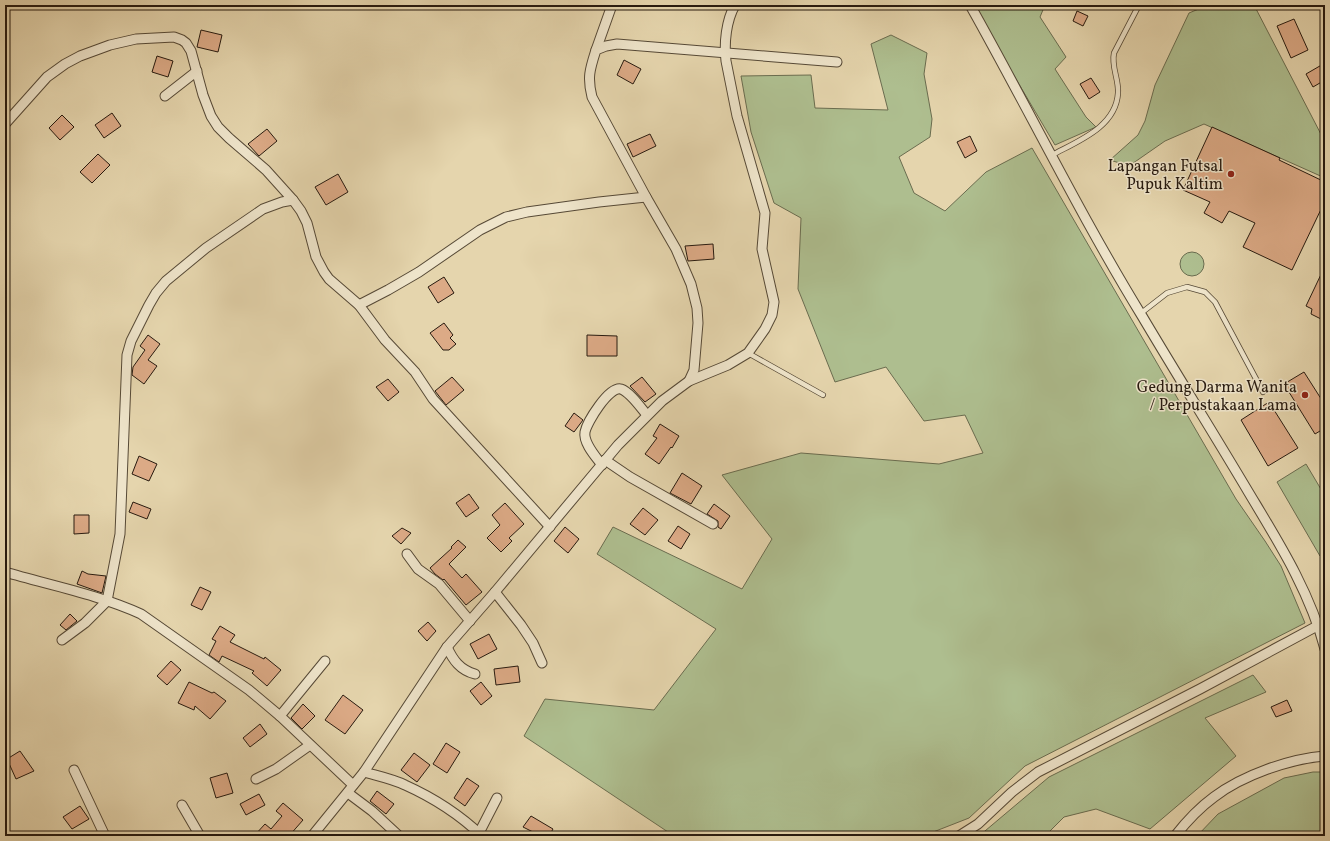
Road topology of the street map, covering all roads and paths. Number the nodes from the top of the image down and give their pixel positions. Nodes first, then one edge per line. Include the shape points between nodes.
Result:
1 (612, 5) edge
2 (735, 5) edge
3 (970, 5) edge
4 (1139, 5) edge
5 (596, 50) junction
6 (725, 53) junction
7 (837, 62) dead end
8 (197, 71) junction
9 (165, 96) dead end
10 (5, 124) edge
11 (1052, 155) junction
12 (646, 197) junction
13 (293, 200) junction
14 (359, 305) junction
15 (1140, 314) junction
16 (748, 353) junction
17 (689, 381) junction
18 (1263, 392) dead end
19 (823, 396) dead end
20 (647, 415) junction
21 (604, 462) junction
22 (713, 524) dead end
23 (550, 527) junction
24 (406, 554) dead end
25 (5, 572) edge
26 (495, 592) junction
27 (107, 601) junction
28 (470, 621) junction
29 (1319, 626) junction
30 (62, 640) dead end
31 (447, 647) junction
32 (1325, 649) edge
33 (326, 662) dead end
34 (542, 663) dead end
35 (475, 674) dead end
36 (280, 716) junction
37 (310, 745) junction
38 (1325, 756) edge
39 (74, 770) dead end
40 (364, 772) junction
41 (256, 779) dead end
42 (351, 789) junction
43 (497, 798) dead end
44 (182, 805) dead end
45 (481, 835) edge
46 (105, 836) edge
47 (200, 836) edge
48 (312, 836) edge
49 (399, 836) edge
50 (959, 836) edge
51 (1175, 836) edge

1 - 5 street
2 - 6 street via 728,25
3 - 11 street
4 - 11 lane via 1114,53 1118,93 1111,114 1094,132
5 - 6 street via 617,44
5 - 12 street via 589,74 592,97
6 - 7 street
6 - 16 street via 737,116 764,207 762,250 774,302 766,329
8 - 9 street
8 - 10 street via 189,48 182,40 174,37 136,39 110,44 80,56 47,77
8 - 13 street via 206,105 218,127 266,170
11 - 15 street
12 - 14 street via 506,217 480,230 419,272
12 - 17 street via 676,249 696,302 697,343 694,370
13 - 14 street via 307,223 316,257 324,272
13 - 27 street via 258,212 206,248 166,281 156,293 131,340 127,355 120,534
14 - 23 street via 385,340 415,372 433,399
15 - 18 lane via 1167,293 1187,287 1205,292 1215,302
15 - 29 street via 1293,569
16 - 17 street via 728,365
16 - 19 lane
17 - 20 street
20 - 21 street
20 - 21 street via 622,390 610,392 585,432 592,452
21 - 22 street
21 - 23 street
23 - 26 street
24 - 28 street via 418,569 439,584
25 - 27 street
26 - 28 street
26 - 34 street via 533,643
27 - 30 street via 85,623
27 - 36 street via 141,614 154,622 238,682
28 - 31 street
29 - 32 street
29 - 50 street via 1038,772 978,824
31 - 35 street via 456,664
31 - 40 street
33 - 36 street
36 - 37 street
37 - 41 street via 276,769
37 - 42 street
38 - 51 street via 1282,765 1235,784 1214,797 1188,820
39 - 46 street
40 - 42 street
40 - 45 street via 404,784 425,795 459,815
42 - 48 street
42 - 49 street
43 - 45 street
44 - 47 street

